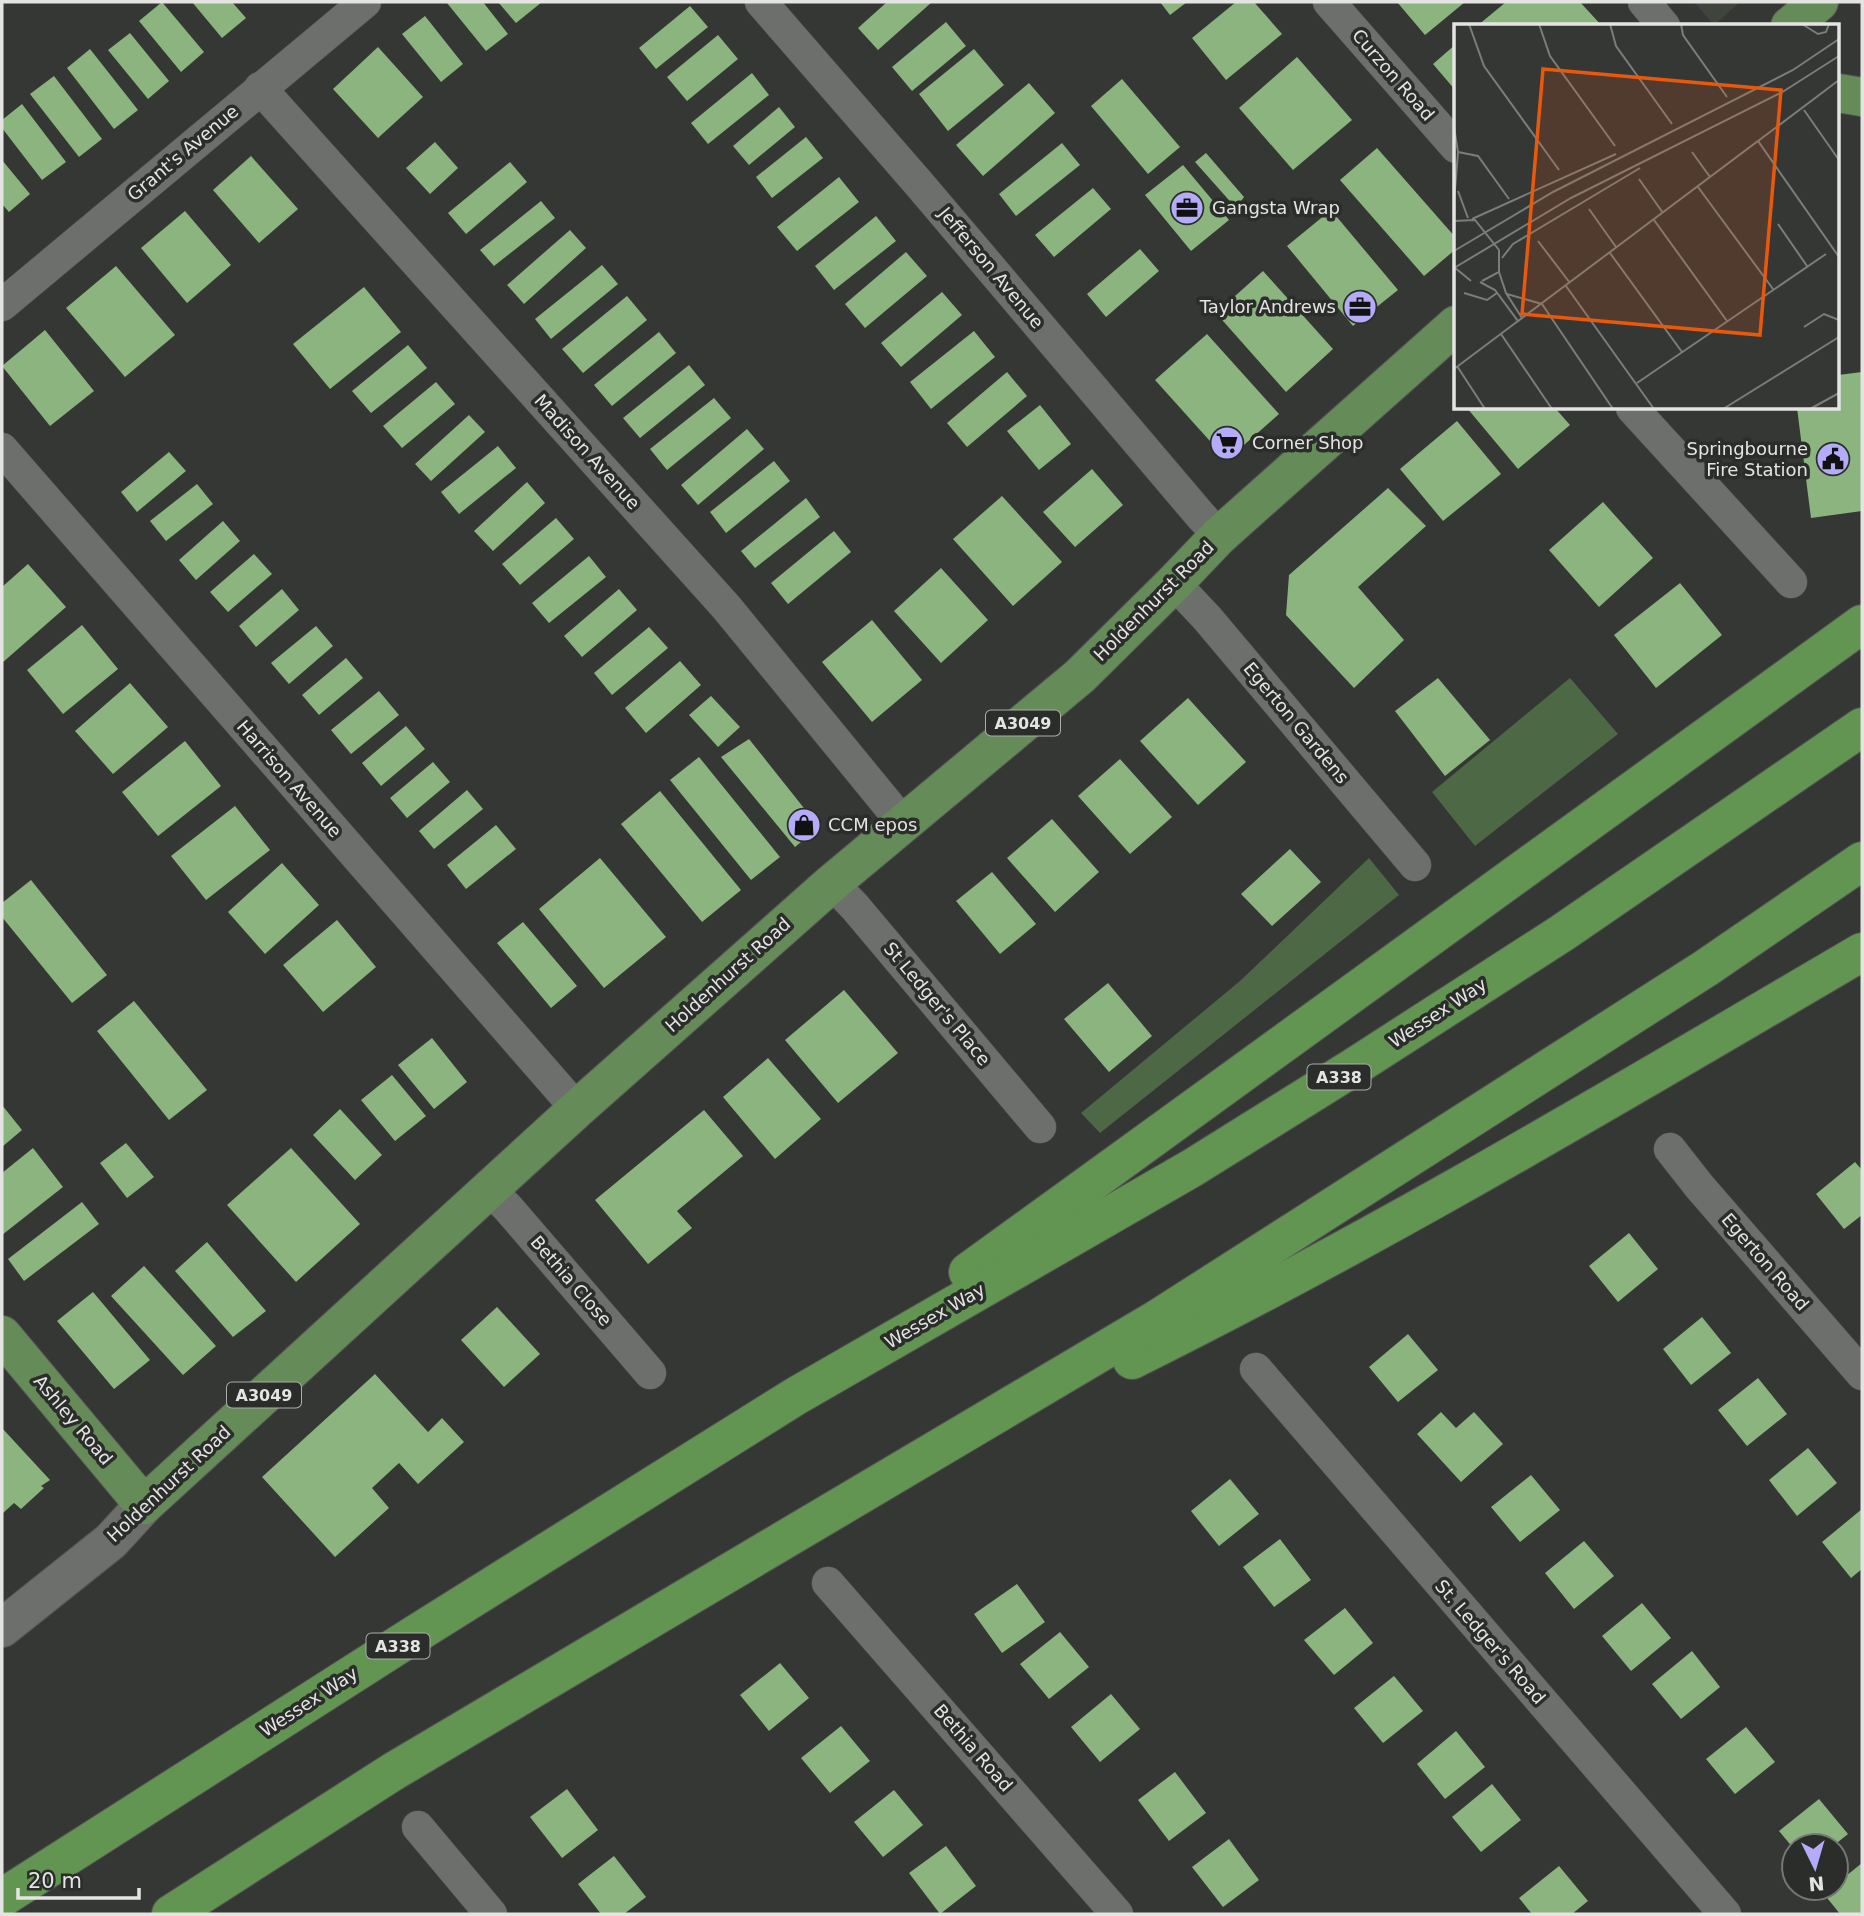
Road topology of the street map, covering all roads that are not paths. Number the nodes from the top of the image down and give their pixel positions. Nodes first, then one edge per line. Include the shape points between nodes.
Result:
1 (365, 2) edge
2 (761, 2) edge
3 (1329, 2) edge
4 (1644, 2) edge
5 (1819, 2) edge
6 (1662, 24) edge
7 (1792, 24) edge
8 (260, 88) junction
9 (1840, 93) edge
10 (1862, 97) edge
11 (1454, 145) edge
12 (2, 305) edge
13 (1454, 327) edge
14 (1634, 410) edge
15 (2, 449) edge
16 (1219, 536) junction
17 (1791, 582) dead end
18 (1174, 583) junction
19 (1862, 624) edge
20 (1862, 727) edge
21 (903, 823) junction
22 (1862, 861) edge
23 (1415, 865) dead end
24 (832, 883) junction
25 (1862, 952) edge
26 (578, 1109) junction
27 (1040, 1127) dead end
28 (1670, 1149) dead end
29 (490, 1190) junction
30 (2, 1335) edge
31 (1256, 1369) dead end
32 (650, 1373) dead end
33 (1862, 1374) edge
34 (796, 1396) junction
35 (845, 1503) junction
36 (144, 1505) junction
37 (828, 1583) dead end
38 (2, 1628) edge
39 (418, 1827) dead end
40 (2, 1898) edge
41 (171, 1914) edge
42 (491, 1914) edge
43 (1117, 1914) edge
44 (1725, 1914) edge

1 - 8 street, Grant's Avenue
2 - 16 street, Jefferson Avenue
3 - 11 street, Curzon Road
4 - 6 street
5 - 7 main road
8 - 12 street, Grant's Avenue
8 - 21 street, Madison Avenue via 727,608
9 - 10 main road
13 - 16 main road, Holdenhurst Road / A3049
14 - 17 street
15 - 26 street, Harrison Avenue
16 - 18 main road, Holdenhurst Road / A3049
18 - 21 main road, Holdenhurst Road / A3049 via 1080,676
18 - 23 street, Egerton Gardens
19 - 34 highway
20 - 34 highway, Wessex Way / A338 via 1562,933 1354,1067 1192,1168
21 - 24 main road, Holdenhurst Road / A3049
22 - 35 highway via 1706,968 1168,1312
24 - 26 main road, Holdenhurst Road / A3049
24 - 27 street, St Ledger's Place
25 - 35 highway via 1524,1149 1239,1307
26 - 29 main road, Holdenhurst Road / A3049
28 - 33 street, Egerton Road
29 - 32 street, Bethia Close
29 - 36 main road, Holdenhurst Road / A3049
30 - 36 main road, Ashley Road
31 - 44 street, St. Ledger's Road
34 - 40 highway, Wessex Way / A338
35 - 41 highway via 394,1771
36 - 38 street, Holdenhurst Road via 111,1541
37 - 43 street, Bethia Road
39 - 42 street

